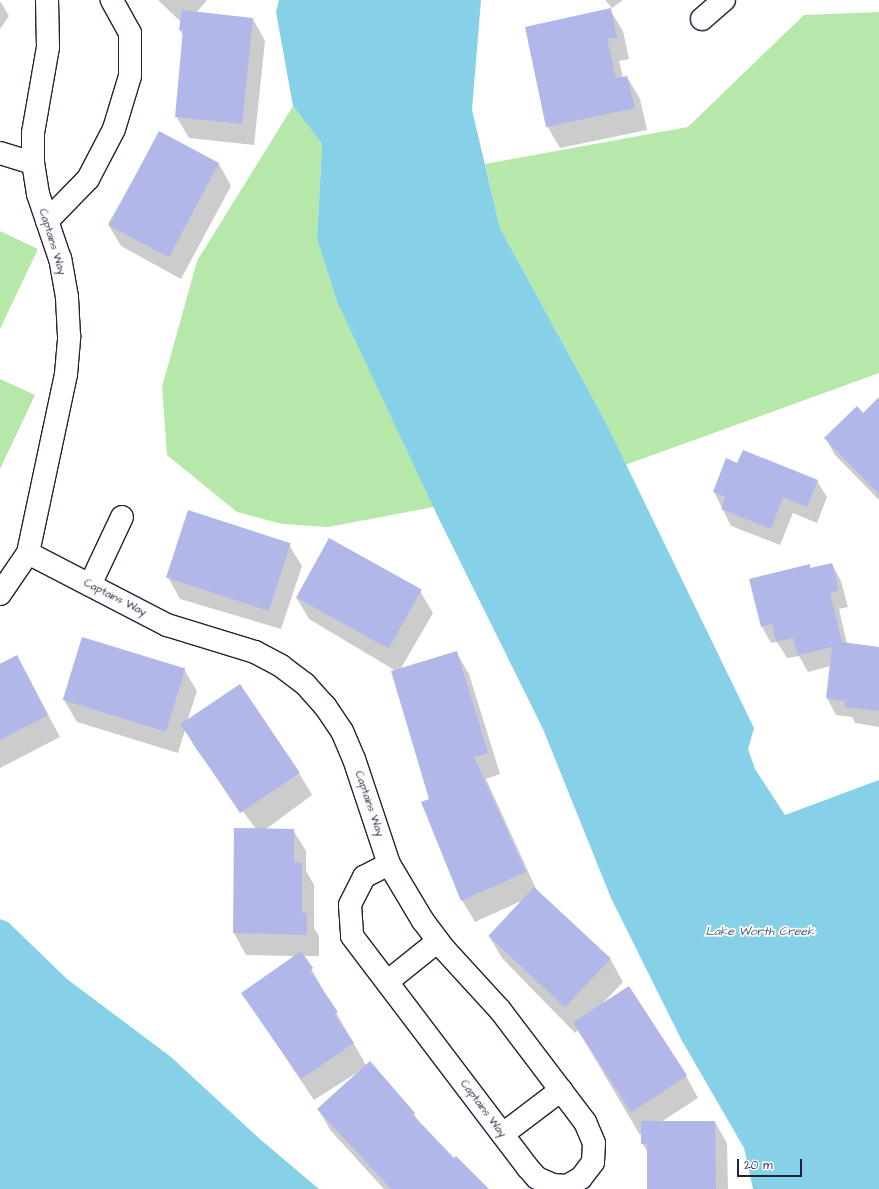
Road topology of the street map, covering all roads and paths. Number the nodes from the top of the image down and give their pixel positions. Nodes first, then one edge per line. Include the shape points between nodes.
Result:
1 (47, 0) edge
2 (112, 0) edge
3 (724, 0) edge
4 (702, 19) dead end
5 (0, 154) edge
6 (33, 163) junction
7 (47, 221) junction
8 (122, 517) dead end
9 (28, 553) junction
10 (90, 585) junction
11 (0, 594) edge
12 (389, 864) junction
13 (438, 940) junction
14 (387, 982) junction
15 (561, 1090) junction
16 (502, 1134) junction

1 - 6 street, Captains Way via 48,47 33,133
2 - 7 street via 130,33 128,84 114,129 88,179
3 - 4 street
5 - 6 street
6 - 7 street, Captains Way via 38,194
7 - 9 street, Captains Way via 60,259 67,297 69,336 66,374
8 - 10 street
9 - 10 street, Captains Way
9 - 11 street, Captains Way
10 - 12 street, Captains Way via 167,625 255,652 281,666 305,684 325,706 342,731
12 - 13 street via 423,921
12 - 14 street, Captains Way via 364,877 350,905 352,936
13 - 14 street
13 - 15 street via 500,1010
14 - 16 street, Captains Way
15 - 16 street
15 - 16 street, Captains Way via 585,1122 594,1143 593,1162 581,1178 567,1186 552,1185 538,1178

